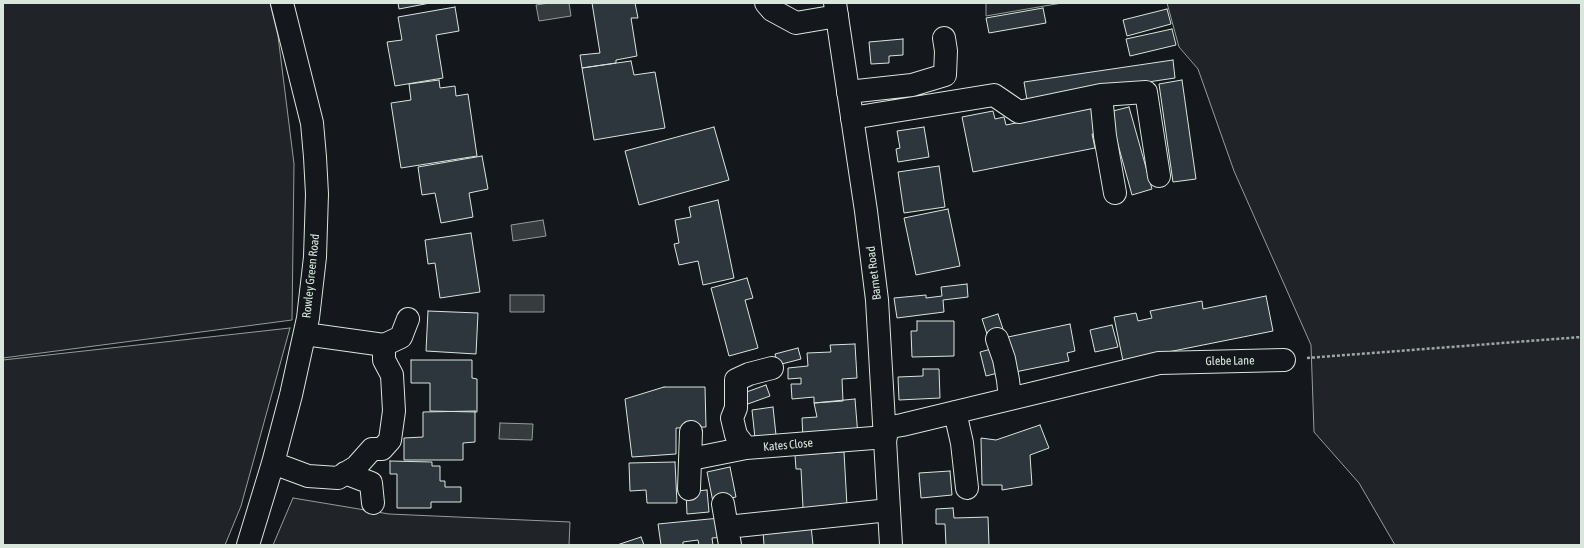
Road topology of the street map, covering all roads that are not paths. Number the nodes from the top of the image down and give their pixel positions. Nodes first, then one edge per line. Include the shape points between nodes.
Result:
1 (282, 3) edge
2 (766, 3) edge
3 (836, 10) edge
4 (944, 38) dead end
5 (848, 92) junction
6 (1101, 95) junction
7 (852, 118) junction
8 (1160, 176) dead end
9 (1115, 193) dead end
10 (408, 319) dead end
11 (305, 334) junction
12 (997, 339) dead end
13 (384, 345) junction
14 (1284, 360) road end
15 (772, 368) dead end
16 (1010, 399) junction
17 (955, 412) junction
18 (691, 432) dead end
19 (885, 432) junction
20 (746, 448) junction
21 (691, 459) junction
22 (273, 463) junction
23 (345, 473) junction
24 (967, 488) dead end
25 (689, 489) dead end
26 (373, 503) dead end
27 (723, 504) dead end
28 (889, 510) junction
29 (729, 536) edge
30 (248, 545) edge
31 (891, 545) edge

1 - 11 street, Rowley Green Road via 312,123 316,157 315,257
2 - 3 street via 772,10 796,23
3 - 5 street, Barnet Road
4 - 5 street via 945,75 912,85
5 - 7 street, Barnet Road
6 - 7 street via 1019,112 994,95
6 - 8 street via 1146,92
6 - 9 street via 1104,136
7 - 19 street, Barnet Road via 877,300
10 - 13 street via 401,337
11 - 13 street
11 - 22 street, Rowley Green Road
12 - 16 street via 1004,358
13 - 23 street via 384,360 392,375 394,411 390,440 382,449 372,449 356,467
14 - 16 street, Glebe Lane via 1159,363
15 - 20 street via 736,380 736,408 732,418 736,435
16 - 17 street, Glebe Lane
17 - 19 street, Glebe Lane via 902,425
17 - 24 street via 962,443
18 - 21 street
19 - 20 street, Kates Close
19 - 28 street, Barnet Road
20 - 21 street, Kates Close
21 - 25 street
22 - 23 street via 308,476 338,478
22 - 30 street, Rowley Green Road
23 - 26 street via 371,483
27 - 29 street
28 - 29 street
28 - 31 street, Barnet Road

